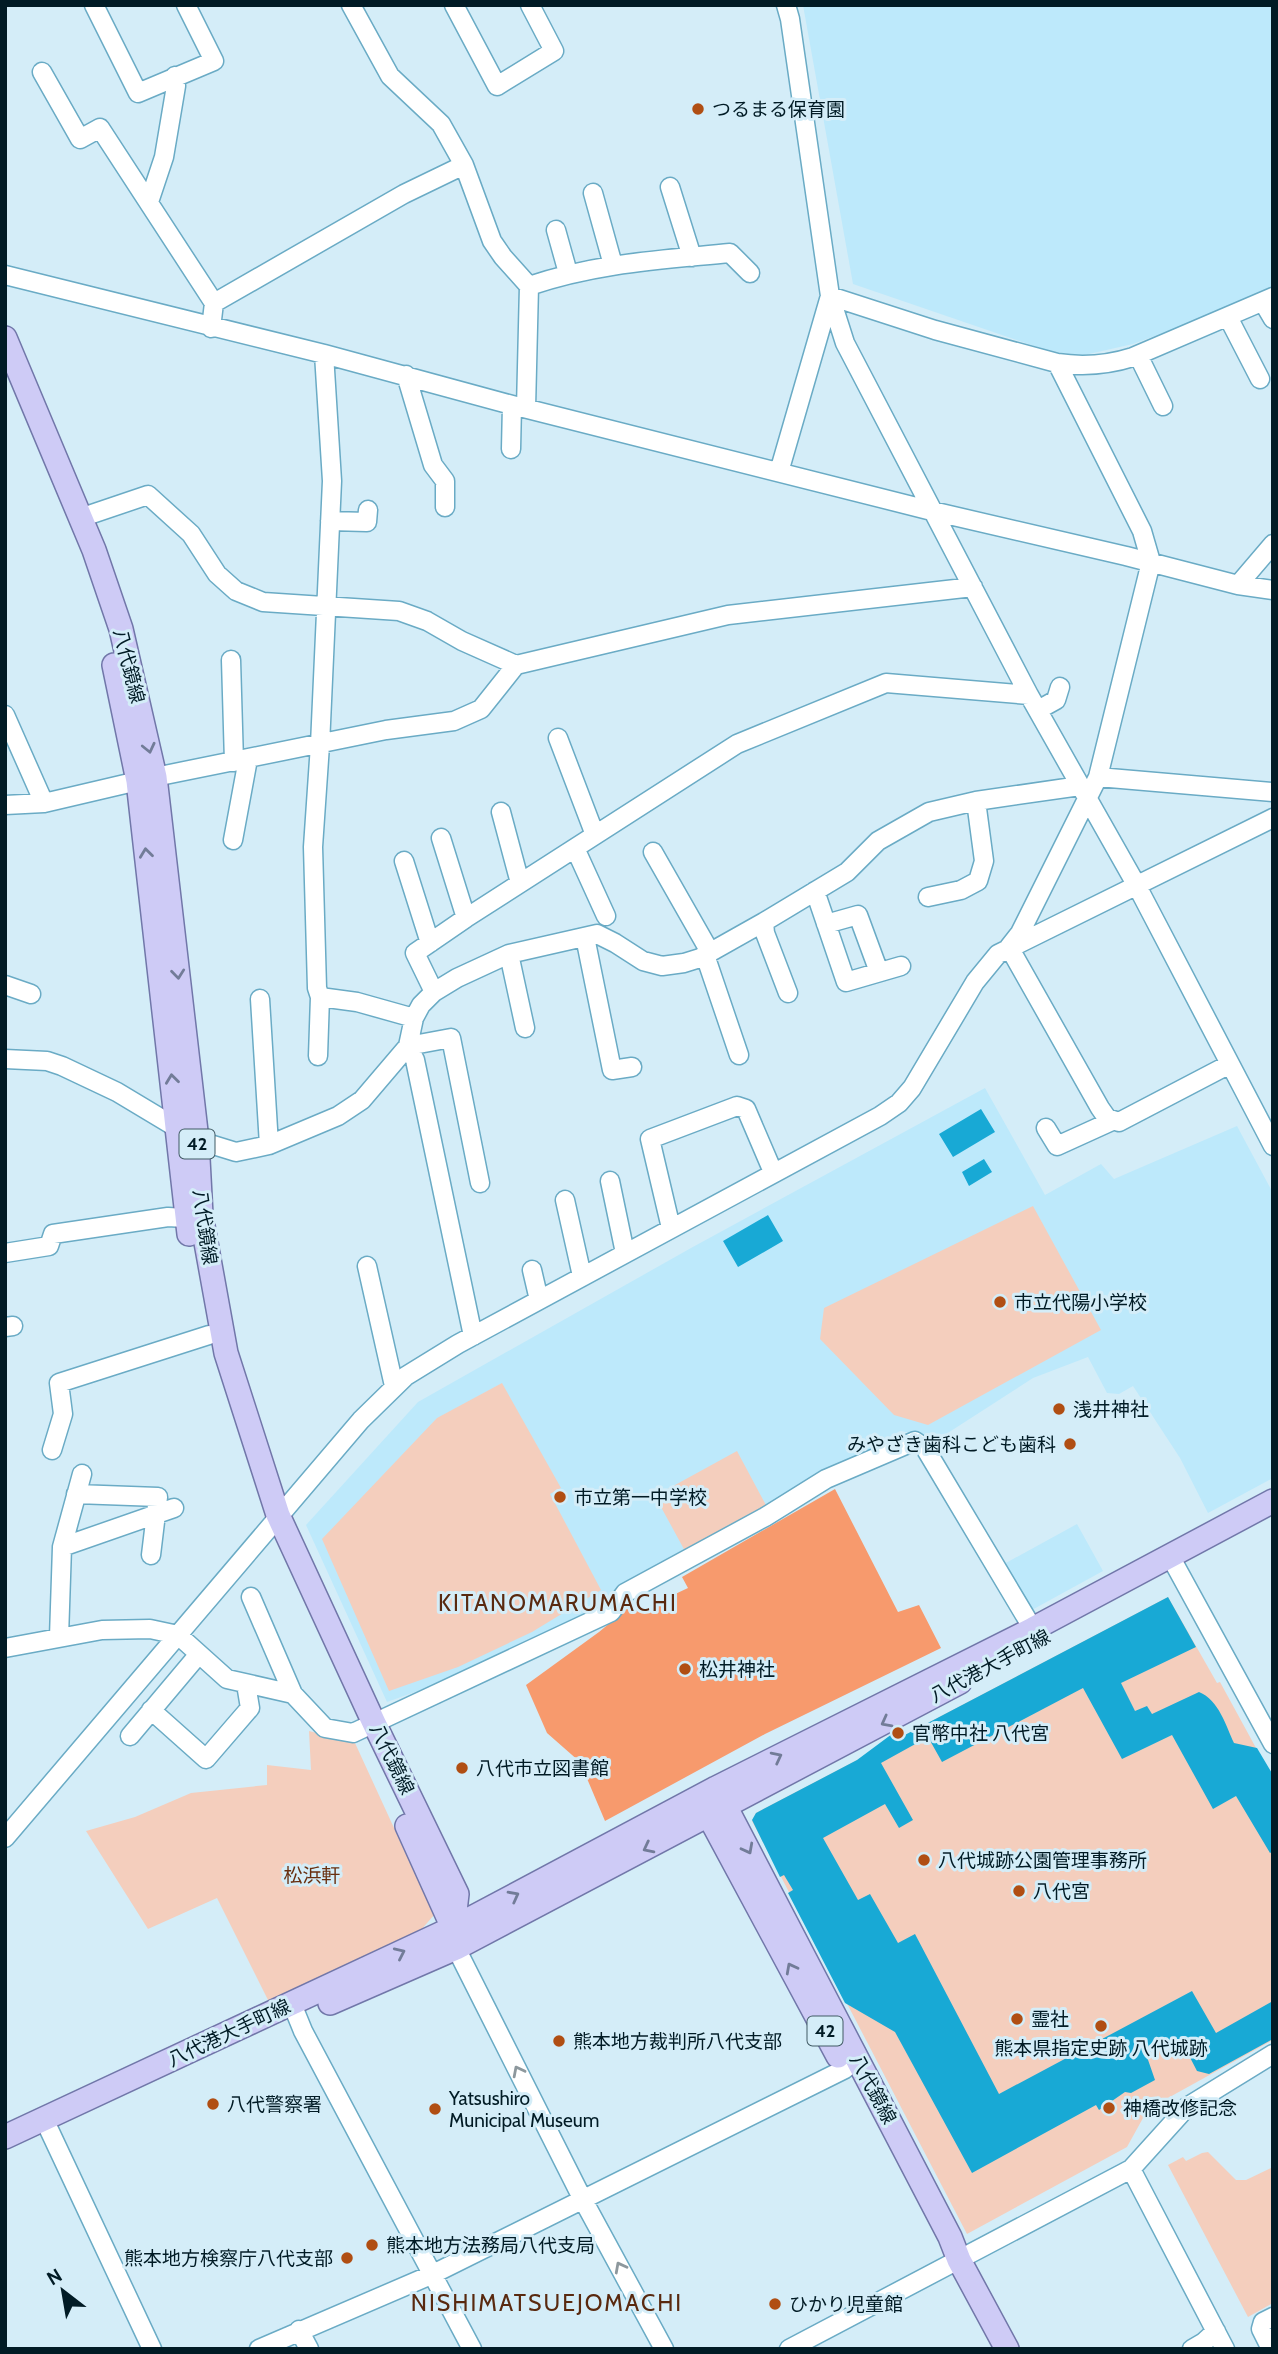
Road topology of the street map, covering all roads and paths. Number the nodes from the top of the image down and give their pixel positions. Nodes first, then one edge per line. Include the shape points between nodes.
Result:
1 (94, 5) edge
2 (186, 5) edge
3 (454, 5) edge
4 (530, 5) edge
5 (786, 5) edge
6 (354, 6) edge
7 (42, 72) dead end
8 (175, 76) junction
9 (464, 165) junction
10 (670, 187) dead end
11 (593, 193) dead end
12 (149, 202) junction
13 (556, 230) dead end
14 (692, 257) junction
15 (613, 265) junction
16 (568, 273) junction
17 (750, 273) dead end
18 (5, 275) edge
19 (529, 286) junction
20 (830, 296) junction
21 (1268, 299) edge
22 (214, 303) junction
23 (1228, 317) junction
24 (1273, 319) edge
25 (211, 328) junction
26 (5, 338) edge
27 (324, 354) junction
28 (1138, 355) junction
29 (1058, 363) junction
30 (5, 375) edge
31 (406, 375) junction
32 (1260, 379) dead end
33 (1163, 406) dead end
34 (519, 407) junction
35 (511, 449) dead end
36 (779, 472) junction
37 (445, 508) dead end
38 (368, 510) dead end
39 (932, 511) junction
40 (80, 518) junction
41 (330, 521) junction
42 (1273, 544) edge
43 (1152, 562) junction
44 (1238, 585) junction
45 (973, 587) junction
46 (1273, 590) edge
47 (327, 607) junction
48 (231, 660) dead end
49 (516, 665) junction
50 (1060, 687) dead end
51 (1034, 702) junction
52 (5, 715) edge
53 (558, 738) dead end
54 (320, 745) junction
55 (241, 760) junction
56 (1097, 778) junction
57 (147, 779) junction
58 (1084, 792) junction
59 (1273, 792) edge
60 (976, 801) junction
61 (44, 803) junction
62 (5, 805) edge
63 (501, 812) dead end
64 (1273, 818) edge
65 (595, 835) junction
66 (441, 838) dead end
67 (232, 840) dead end
68 (575, 848) junction
69 (653, 852) dead end
70 (404, 861) dead end
71 (520, 883) junction
72 (1137, 886) junction
73 (816, 891) junction
74 (928, 897) dead end
75 (606, 916) dead end
76 (466, 918) junction
77 (764, 922) junction
78 (827, 924) junction
79 (585, 937) junction
80 (430, 943) junction
81 (1009, 947) junction
82 (509, 954) junction
83 (708, 954) junction
84 (901, 966) dead end
85 (878, 972) junction
86 (5, 985) edge
87 (434, 992) junction
88 (788, 993) dead end
89 (31, 994) dead end
90 (320, 997) junction
91 (260, 999) dead end
92 (414, 1018) junction
93 (525, 1028) dead end
94 (408, 1046) junction
95 (739, 1055) dead end
96 (318, 1056) dead end
97 (5, 1059) edge
98 (1230, 1064) junction
99 (632, 1067) dead end
100 (1112, 1121) junction
101 (1046, 1128) dead end
102 (187, 1134) junction
103 (269, 1145) junction
104 (1273, 1146) edge
105 (773, 1172) junction
106 (610, 1181) dead end
107 (480, 1183) dead end
108 (565, 1200) dead end
109 (185, 1218) junction
110 (671, 1228) junction
111 (5, 1253) edge
112 (625, 1253) junction
113 (367, 1266) dead end
114 (532, 1270) dead end
115 (582, 1276) junction
116 (539, 1300) junction
117 (209, 1335) junction
118 (473, 1336) junction
119 (394, 1386) junction
120 (52, 1450) dead end
121 (82, 1474) dead end
122 (76, 1494) junction
123 (1273, 1501) edge
124 (174, 1508) dead end
125 (156, 1514) junction
126 (1273, 1517) edge
127 (274, 1520) junction
128 (62, 1547) junction
129 (151, 1555) dead end
130 (1174, 1562) junction
131 (251, 1597) dead end
132 (1033, 1629) junction
133 (178, 1635) junction
134 (59, 1637) junction
135 (5, 1648) edge
136 (199, 1654) junction
137 (246, 1684) junction
138 (293, 1695) junction
139 (151, 1710) junction
140 (368, 1726) junction
141 (130, 1736) dead end
142 (1273, 1744) edge
143 (712, 1802) junction
144 (5, 1838) edge
145 (455, 1938) junction
146 (294, 2011) junction
147 (1273, 2054) edge
148 (845, 2069) junction
149 (46, 2123) junction
150 (5, 2137) edge
151 (5, 2149) edge
152 (1131, 2169) junction
153 (582, 2198) junction
154 (959, 2260) junction
155 (431, 2275) junction
156 (1273, 2317) edge
157 (299, 2330) junction
158 (1216, 2330) junction
159 (152, 2349) edge
160 (259, 2349) edge
161 (309, 2349) edge
162 (472, 2349) edge
163 (664, 2349) edge
164 (789, 2349) edge
165 (1007, 2349) edge
166 (1192, 2349) edge
167 (1225, 2349) edge
168 (1271, 2349) edge

1 - 8 street via 138,93
2 - 8 street via 214,61
3 - 4 street via 497,86 554,51
5 - 20 street
6 - 9 street via 390,76 441,124
7 - 12 street via 80,139 100,128
8 - 12 street via 164,157
9 - 19 street via 492,241
9 - 22 street via 404,194
10 - 14 street
11 - 15 street
12 - 22 street
13 - 16 street
14 - 15 street
14 - 17 street via 730,253
15 - 16 street
16 - 19 street
18 - 25 street
19 - 34 street
20 - 29 street
20 - 36 street
20 - 39 street via 845,343
21 - 23 street
21 - 24 street
22 - 25 street
23 - 28 street
23 - 32 street
25 - 27 street
26 - 40 main road, 八代鏡線 / 42
27 - 31 street
27 - 41 street
28 - 29 street via 1112,364
28 - 33 street
29 - 43 street via 1142,531
30 - 57 main road, 八代鏡線 / 42 via 81,556
31 - 34 street
31 - 37 street via 433,464 445,481
34 - 35 street
34 - 36 street
36 - 39 street
38 - 41 street via 367,522
39 - 43 street
39 - 45 street
40 - 47 street via 148,495 191,534 217,574 236,591 263,602
40 -> 57 main road, 八代鏡線 / 42 via 121,629
41 - 47 street
42 - 44 street
43 - 44 street
43 - 56 street
44 - 46 street
45 - 49 street via 728,615
45 - 51 street
47 - 49 street via 398,611
47 - 54 street
48 - 55 street
49 - 54 street via 481,709 454,721
50 - 51 street via 1056,700
51 - 58 street
51 - 65 street via 886,683 737,744
52 - 61 street
53 - 65 street
54 - 55 street
54 - 90 street via 313,847
55 - 57 street
55 - 67 street
56 - 58 street
56 - 59 street
57 - 61 street
57 - 102 main road, 八代鏡線 / 42
58 - 60 street
58 - 72 street
58 - 81 street via 1020,933
60 - 73 street via 929,812 878,841 847,872
60 - 74 street via 984,861 978,881
61 - 62 street
63 - 71 street
64 - 72 street
65 - 68 street
66 - 76 street
68 - 71 street
68 - 75 street
69 - 83 street
70 - 80 street
71 - 76 street
72 - 81 street
72 - 98 street
73 - 77 street
73 - 78 street
76 - 80 street
77 - 83 street
77 - 88 street
78 - 85 street via 859,915
78 - 85 street via 846,982
79 - 82 street
79 - 83 street via 597,934 643,961 662,966
79 - 99 street via 612,1070
80 - 87 street via 415,953
81 - 100 street via 1100,1108
81 - 105 street via 975,982 900,1103
82 - 87 street
82 - 93 street
83 - 95 street
84 - 85 street
86 - 89 street
87 - 92 street
90 - 92 street
90 - 96 street
91 - 103 street
92 - 94 street
94 - 103 street via 362,1100 338,1116
94 - 107 street via 451,1038
94 - 118 street via 415,1060
97 - 102 street via 62,1066
98 - 100 street via 1119,1122
98 - 104 street
100 - 101 street via 1057,1146
102 - 103 street via 236,1152
102 - 109 main road, 八代鏡線 / 42
102 - 127 main road, 八代鏡線 / 42 via 226,1353
105 - 110 street
105 - 110 street via 746,1109 737,1106 650,1139
106 - 112 street
108 - 115 street
109 - 111 street via 53,1234 49,1246
109 - 117 main road, 八代鏡線 / 42
110 - 112 street
112 - 115 street
113 - 119 street
114 - 116 street
115 - 116 street
116 - 118 street
117 - 120 street via 59,1383 63,1414
117 - 127 main road, 八代鏡線 / 42 via 261,1507
118 - 119 street
119 - 127 street
121 - 122 street
122 - 125 street via 158,1497
122 - 128 street
123 - 130 main road, 八代港大手町線
124 - 125 street
125 - 128 street
125 - 129 street
126 - 130 main road, 八代港大手町線
127 - 133 street
127 - 140 main road, 八代鏡線 / 42
128 - 134 street
130 - 132 main road, 八代港大手町線
130 - 142 street
130 -> 143 main road, 八代港大手町線
131 - 138 street
132 - 140 street via 925,1448 915,1441 827,1479 625,1593 611,1612
143 -> 132 main road, 八代港大手町線
133 - 134 street via 150,1629
133 - 136 street
133 - 144 street
134 - 135 street
136 - 137 street via 227,1679
136 - 139 street
137 - 138 street
137 - 139 street via 250,1708 206,1759
138 - 140 street via 325,1728 353,1733
139 - 141 street
140 - 145 main road, 八代鏡線 / 42
143 - 145 main road
148 -> 143 main road, 八代鏡線 / 42
143 -> 154 main road, 八代鏡線 / 42
145 - 146 main road, 八代港大手町線
153 -> 145 street
146 - 149 main road, 八代港大手町線
146 - 155 street
147 - 152 street via 1187,2107
148 - 153 street
148 - 154 main road, 八代鏡線 / 42 via 942,2243
149 - 150 main road, 八代港大手町線
149 - 151 main road, 八代港大手町線
149 - 159 street
152 - 154 street
152 - 158 street
153 - 155 street
163 -> 153 street
154 - 164 street
154 - 165 main road, 八代鏡線 / 42
155 - 157 street
155 - 162 street
156 - 168 street via 1261,2329
157 - 160 street
157 - 161 street
158 - 166 street
158 - 167 street

